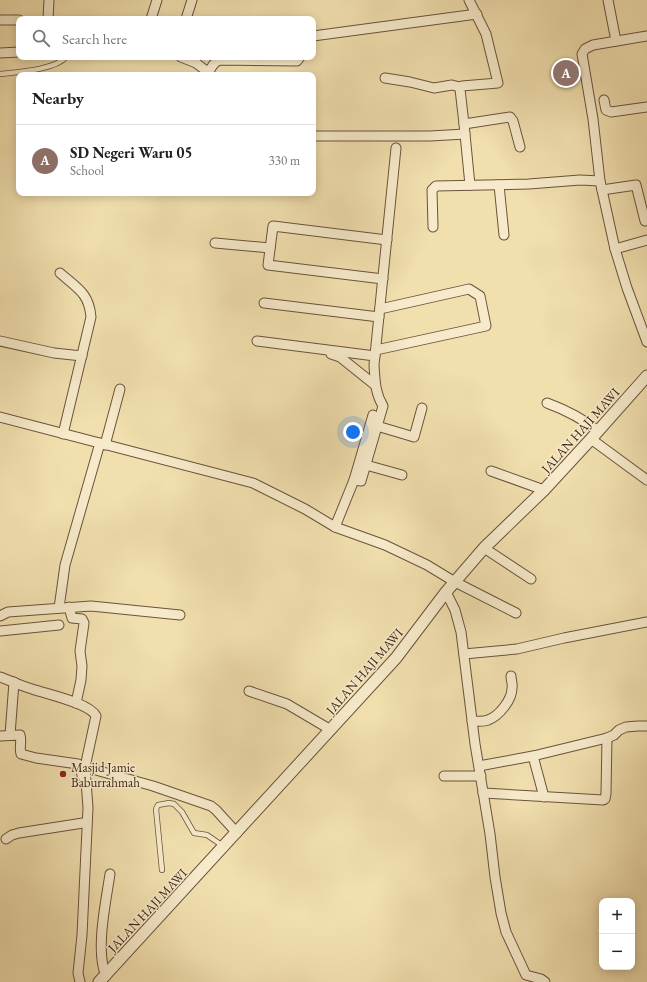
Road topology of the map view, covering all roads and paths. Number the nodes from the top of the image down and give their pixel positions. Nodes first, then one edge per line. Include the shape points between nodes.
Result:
1 (49, 0) edge
2 (157, 0) edge
3 (192, 0) edge
4 (469, 0) edge
5 (608, 0) edge
6 (477, 14) junction
7 (48, 16) edge
8 (152, 16) edge
9 (187, 16) edge
10 (0, 20) edge
11 (16, 20) edge
12 (316, 36) edge
13 (647, 36) edge
14 (616, 41) junction
15 (16, 52) edge
16 (0, 53) edge
17 (63, 60) edge
18 (188, 60) edge
19 (220, 60) edge
20 (220, 60) edge
21 (298, 60) edge
22 (206, 72) edge
23 (209, 72) edge
24 (0, 74) edge
25 (385, 78) dead end
26 (460, 87) junction
27 (604, 100) dead end
28 (647, 107) edge
29 (464, 124) junction
30 (465, 134) junction
31 (316, 136) edge
32 (520, 147) dead end
33 (396, 148) dead end
34 (470, 185) junction
35 (499, 185) junction
36 (601, 185) junction
37 (645, 222) dead end
38 (433, 227) dead end
39 (504, 236) dead end
40 (387, 240) junction
41 (647, 240) edge
42 (215, 243) dead end
43 (270, 248) junction
44 (615, 249) junction
45 (60, 273) dead end
46 (383, 279) junction
47 (264, 303) dead end
48 (380, 313) junction
49 (0, 341) edge
50 (257, 341) dead end
51 (647, 342) edge
52 (320, 349) junction
53 (376, 353) junction
54 (82, 356) junction
55 (647, 376) edge
56 (375, 385) junction
57 (120, 389) dead end
58 (547, 403) dead end
59 (422, 408) dead end
60 (373, 415) dead end
61 (0, 418) edge
62 (377, 426) junction
63 (63, 434) junction
64 (595, 435) junction
65 (103, 444) junction
66 (366, 465) junction
67 (491, 470) dead end
68 (402, 475) dead end
69 (354, 480) junction
70 (647, 480) edge
71 (544, 490) junction
72 (335, 527) junction
73 (484, 548) junction
74 (531, 579) dead end
75 (455, 582) junction
76 (446, 592) junction
77 (70, 607) junction
78 (59, 608) junction
79 (516, 612) dead end
80 (180, 615) dead end
81 (0, 616) edge
82 (647, 622) edge
83 (59, 625) dead end
84 (0, 631) edge
85 (464, 654) junction
86 (510, 676) dead end
87 (0, 677) edge
88 (14, 682) junction
89 (249, 691) dead end
90 (76, 703) junction
91 (472, 720) junction
92 (647, 726) edge
93 (331, 730) junction
94 (10, 735) junction
95 (0, 736) edge
96 (607, 738) junction
97 (533, 756) junction
98 (479, 766) junction
99 (85, 767) junction
100 (444, 776) dead end
101 (481, 776) junction
102 (483, 793) junction
103 (544, 796) junction
104 (85, 823) junction
105 (237, 833) junction
106 (6, 839) dead end
107 (224, 846) junction
108 (162, 870) dead end
109 (110, 874) dead end
110 (102, 979) edge
111 (80, 982) edge
112 (545, 982) edge

1 - 7 street
2 - 8 street
3 - 9 street
4 - 6 street
5 - 14 street
6 - 12 street
6 - 26 street via 486,34 498,83
10 - 11 street
13 - 14 street
14 - 36 street via 589,46 582,54
15 - 16 street
17 - 24 lane via 53,65
18 - 22 street
19 - 23 street via 214,63
20 - 21 street
25 - 26 street via 434,88 452,85
26 - 29 street
27 - 28 street via 606,110 611,112
29 - 30 street
29 - 32 street via 510,117
30 - 31 street
30 - 34 street
33 - 40 street
34 - 35 street
34 - 38 street via 433,187
35 - 36 street via 580,180
35 - 39 street
36 - 37 street via 636,185
36 - 44 street
40 - 43 street via 273,226
40 - 46 street
41 - 44 street
42 - 43 street
43 - 46 street via 268,265
44 - 51 street
45 - 54 street via 85,295 89,305 91,317
46 - 48 street
47 - 48 street
48 - 53 street
48 - 53 street via 469,289 480,296 486,326
49 - 54 street via 54,353
50 - 52 street
52 - 53 street
52 - 56 street via 340,357
53 - 56 street
54 - 63 street
55 - 64 street, JALAN HAJI MAWI
56 - 62 street via 383,406
57 - 65 street
58 - 64 street via 574,414 586,422
59 - 62 street via 414,437
60 - 69 street
61 - 63 street
62 - 66 street
63 - 65 street
64 - 70 street
64 - 71 street, JALAN HAJI MAWI
65 - 72 street via 253,483
65 - 78 street via 65,565
66 - 68 street
66 - 69 street via 361,481
67 - 71 street
69 - 72 street
71 - 73 street, JALAN HAJI MAWI
72 - 75 street via 385,545
73 - 74 street
73 - 75 street, JALAN HAJI MAWI
75 - 76 street, JALAN HAJI MAWI
75 - 79 street
76 - 85 street via 455,610
76 - 93 street, JALAN HAJI MAWI via 396,658
77 - 78 street
77 - 80 street via 99,607
77 - 90 street via 72,618 82,619 84,623 80,651 82,680
78 - 81 street via 8,612
82 - 85 street via 517,649
83 - 84 street
85 - 91 street
86 - 91 street via 512,689 505,705 488,720
87 - 88 street
88 - 90 street
88 - 94 street
89 - 93 street via 287,704
90 - 99 street via 96,716
91 - 98 street
92 - 96 street via 626,727
93 - 105 street, JALAN HAJI MAWI
94 - 95 street
94 - 104 street via 20,735 20,751 23,755 80,765
96 - 97 street
96 - 103 street via 605,799 602,801
97 - 98 street
97 - 103 street
98 - 101 street
99 - 104 street via 88,808
99 - 105 street via 211,806
100 - 101 street
101 - 102 street
102 - 103 street
102 - 112 street via 506,932 526,975
104 - 106 street via 15,834
104 - 111 street via 82,935 78,973
105 - 107 street, JALAN HAJI MAWI
107 - 108 lane via 207,835 194,833 182,812 174,804 158,805 156,809
107 - 110 street, JALAN HAJI MAWI
109 - 110 street via 102,934

